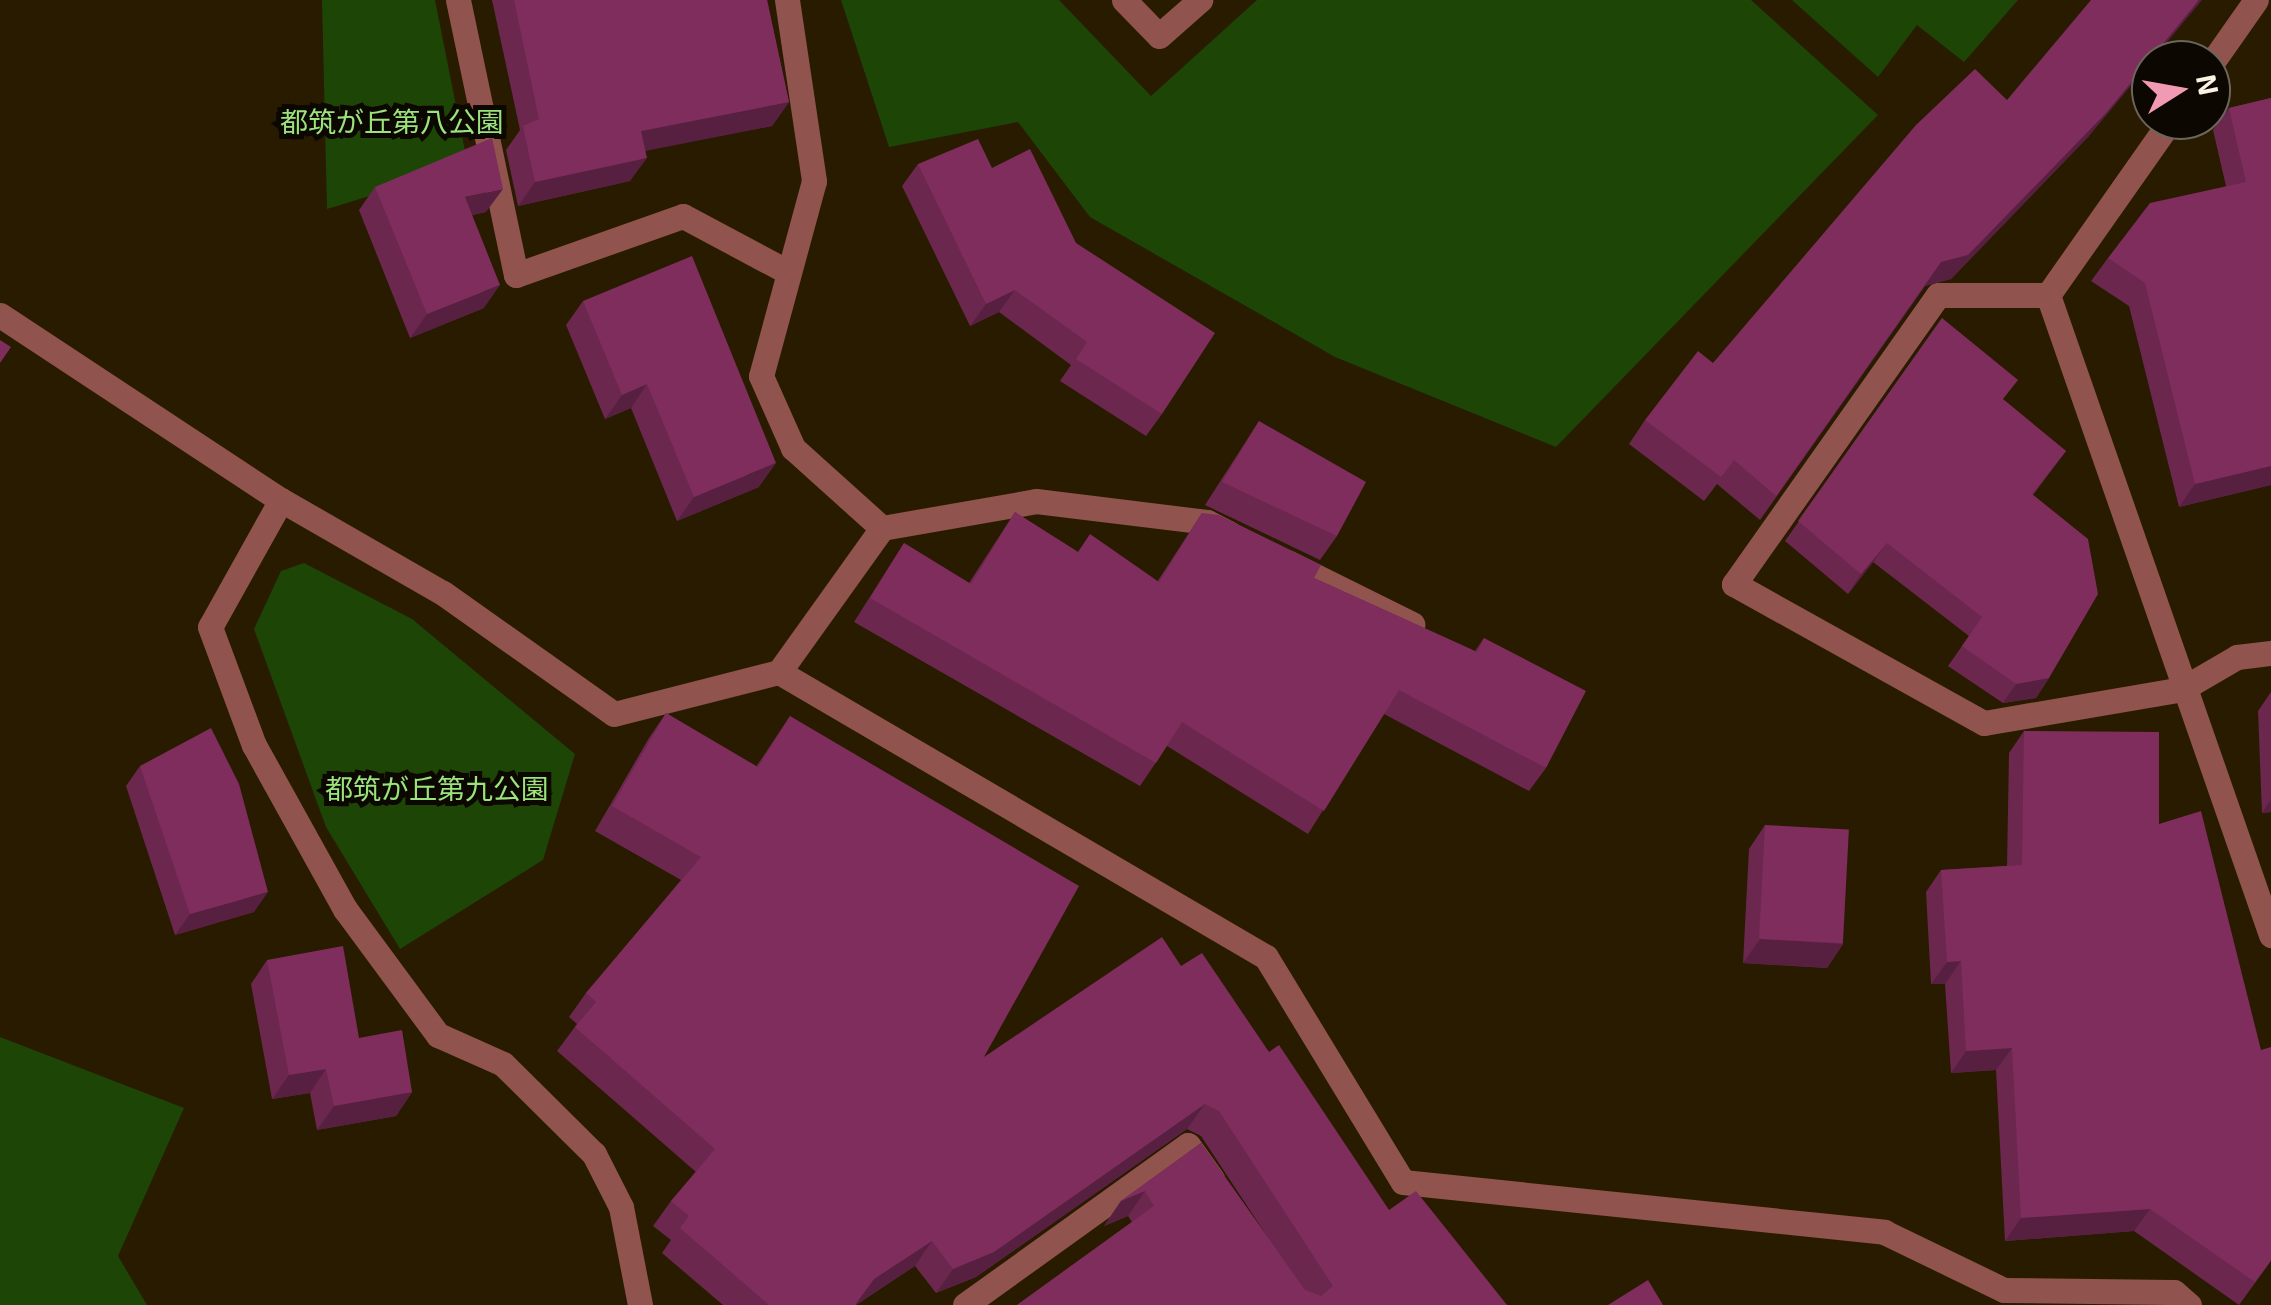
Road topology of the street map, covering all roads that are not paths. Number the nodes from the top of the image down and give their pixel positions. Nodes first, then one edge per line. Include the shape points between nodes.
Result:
1 (458, 0) edge
2 (787, 0) edge
3 (1124, 0) edge
4 (1200, 0) edge
5 (2256, 0) edge
6 (2228, 40) edge
7 (2157, 140) edge
8 (788, 272) junction
9 (2048, 295) junction
10 (0, 316) edge
11 (281, 500) junction
12 (882, 528) junction
13 (1440, 638) edge
14 (2271, 653) edge
15 (780, 672) junction
16 (2182, 689) junction
17 (2271, 935) edge
18 (1233, 1209) edge
19 (2008, 1297) edge
20 (640, 1305) edge
21 (965, 1305) edge
22 (2189, 1305) edge

1 - 8 street via 516,275 684,216
2 - 8 street via 814,182
3 - 4 street via 1158,36
5 - 6 street
7 - 9 street
8 - 12 street via 761,376 793,448
9 - 16 street
9 - 16 street via 1938,295 1734,584 1984,723
10 - 11 street
11 - 15 street via 443,593 614,714
11 - 20 street via 210,627 254,745 344,908 438,1035 502,1064 594,1154 620,1207
12 - 13 street via 1036,500 1207,522
12 - 15 street
14 - 16 street via 2238,657
15 - 19 street via 1266,958 1404,1182 1884,1232
16 - 17 street
18 - 21 street via 1188,1145
19 - 22 street via 2174,1292

